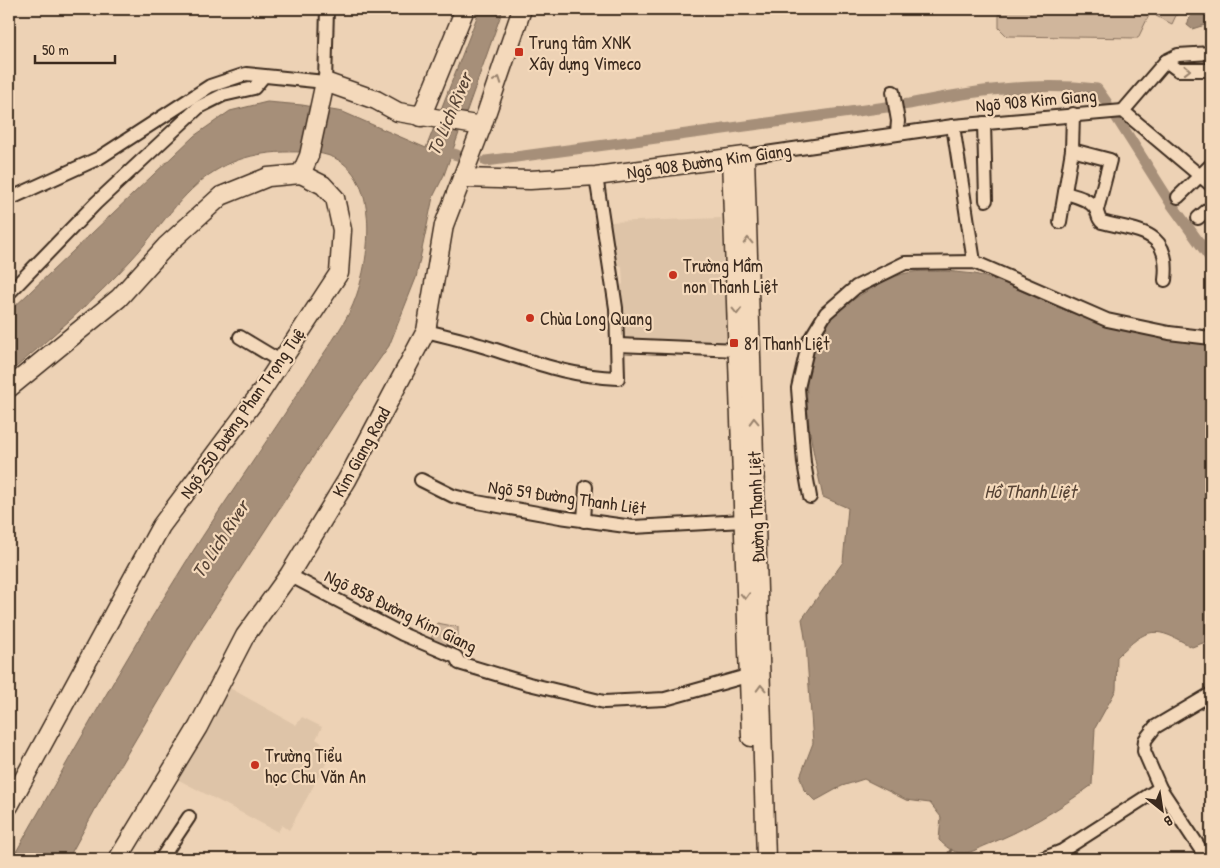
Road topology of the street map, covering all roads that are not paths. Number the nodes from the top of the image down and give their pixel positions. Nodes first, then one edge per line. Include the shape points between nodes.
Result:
1 (327, 9) edge
2 (465, 9) edge
3 (522, 9) edge
4 (1211, 53) edge
5 (1166, 61) junction
6 (1211, 70) edge
7 (264, 76) junction
8 (324, 89) junction
9 (894, 92) dead end
10 (1123, 111) junction
11 (1073, 114) junction
12 (426, 118) junction
13 (984, 122) junction
14 (473, 125) junction
15 (953, 126) junction
16 (897, 127) junction
17 (1072, 150) junction
18 (738, 157) junction
19 (1211, 165) edge
20 (301, 174) junction
21 (596, 176) junction
22 (1200, 176) junction
23 (463, 178) junction
24 (1211, 185) edge
25 (1065, 193) junction
26 (1178, 197) dead end
27 (9, 199) edge
28 (986, 200) dead end
29 (1211, 207) edge
30 (1097, 210) junction
31 (1198, 218) dead end
32 (1060, 222) dead end
33 (974, 262) junction
34 (1165, 280) dead end
35 (9, 293) edge
36 (426, 331) junction
37 (240, 337) dead end
38 (1211, 338) edge
39 (618, 345) junction
40 (738, 350) junction
41 (280, 361) junction
42 (9, 388) edge
43 (421, 480) dead end
44 (586, 488) dead end
45 (810, 498) dead end
46 (584, 520) junction
47 (743, 521) junction
48 (289, 575) junction
49 (747, 676) junction
50 (1211, 694) edge
51 (1160, 788) junction
52 (9, 806) edge
53 (189, 817) dead end
54 (118, 859) edge
55 (161, 859) edge
56 (755, 859) edge
57 (766, 859) edge
58 (1042, 859) edge
59 (1207, 859) edge

1 - 8 street
2 - 12 street
14 -> 3 street, Kim Giang Road
4 - 5 street via 1178,55
5 -> 6 street via 1178,70
5 - 10 street, Ngõ 908 Kim Giang
7 - 8 street
7 - 27 street via 246,74 210,86 99,158
7 - 35 street via 254,88 223,95 199,107 96,203
8 - 12 street via 376,100 398,112
8 - 20 street via 309,156
9 - 16 street
10 - 11 street, Ngõ 908 Kim Giang
10 - 22 street, Ngõ 908 Kim Giang
11 - 13 street, Ngõ 908 Kim Giang
11 - 17 street
12 - 14 street
13 - 15 street, Ngõ 908 Kim Giang
13 - 28 street
14 - 23 street, Kim Giang Road
15 - 16 street, Ngõ 908 Đường Kim Giang
15 - 33 street
16 - 18 street, Ngõ 908 Đường Kim Giang via 834,144
17 - 25 street
17 - 30 street via 1110,160
18 - 21 street, Ngõ 908 Đường Kim Giang
18 -> 40 street, Đường Thanh Liệt
57 -> 18 street, Đường Thanh Liệt
19 - 22 street
20 - 41 street, Ngõ 250 Đường Phan Trọng Tuệ via 323,185 335,198 342,230 339,273
20 - 42 street via 268,177 221,196 166,246 119,298
21 - 23 street, Ngõ 908 Đường Kim Giang via 530,180
21 - 39 street via 616,308
22 - 24 street, Ngõ 908 Kim Giang
22 - 26 street
23 - 36 street, Kim Giang Road via 444,225
25 - 30 street via 1089,202
25 - 32 street
29 - 31 street
30 - 34 street via 1102,222 1150,234 1157,241 1166,260
33 - 38 street via 1108,320
33 - 45 street via 905,263 856,287 826,313 809,341 798,388
36 - 39 street via 587,377 618,378
36 - 48 street, Kim Giang Road via 347,480
37 - 41 street
39 - 40 street
40 - 47 street, Đường Thanh Liệt
41 - 52 street, Ngõ 250 Đường Phan Trọng Tuệ via 259,395 160,526
43 - 46 street, Ngõ 59 Đường Thanh Liệt via 453,496 477,502
44 - 46 street
46 - 47 street, Ngõ 59 Đường Thanh Liệt via 633,527
47 -> 49 street, Đường Thanh Liệt
48 - 49 street, Ngõ 858 Đường Kim Giang via 408,637 456,657 459,662 529,684 604,702 665,699
48 - 54 street, Kim Giang Road via 245,636 198,727
49 - 56 street, Đường Thanh Liệt
50 - 51 street via 1155,727 1144,740 1144,751
51 - 58 street via 1062,852
51 - 59 street
53 - 55 street

